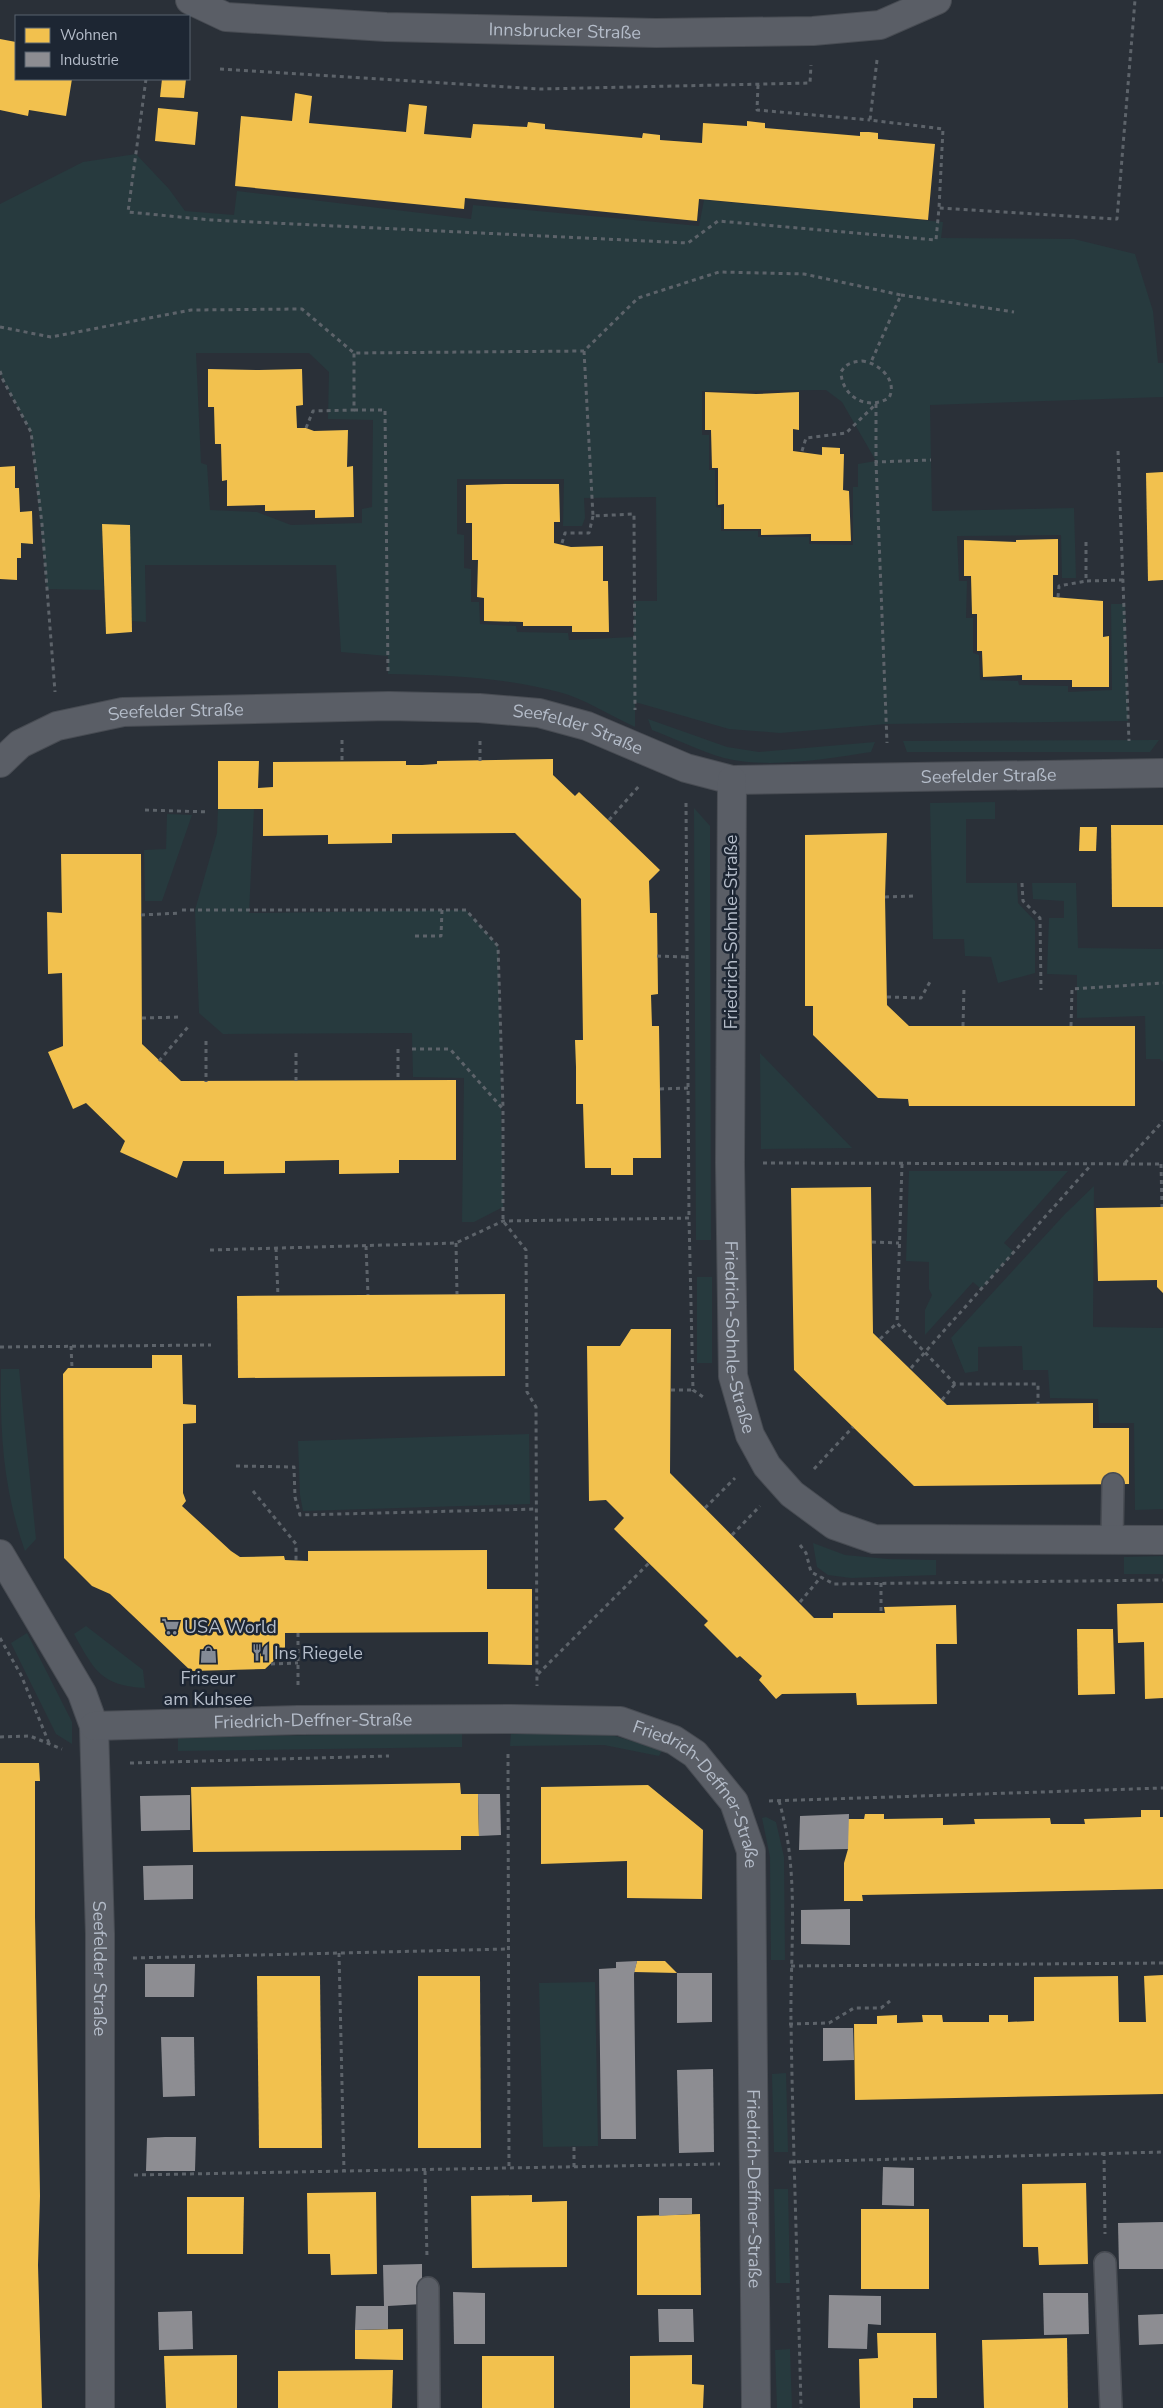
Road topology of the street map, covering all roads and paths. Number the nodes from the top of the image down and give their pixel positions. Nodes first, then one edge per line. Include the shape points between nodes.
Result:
1 (190, 0) edge
2 (937, 0) edge
3 (1135, 0) edge
4 (880, 25) junction
5 (814, 32) junction
6 (220, 69) dead end
7 (146, 80) edge
8 (758, 85) junction
9 (870, 120) junction
10 (939, 210) junction
11 (900, 295) junction
12 (1014, 312) dead end
13 (0, 327) edge
14 (584, 351) junction
15 (354, 353) junction
16 (871, 362) junction
17 (0, 371) edge
18 (876, 404) junction
19 (354, 410) junction
20 (306, 428) dead end
21 (802, 451) dead end
22 (1118, 451) dead end
23 (931, 460) dead end
24 (876, 462) junction
25 (593, 516) junction
26 (1086, 542) dead end
27 (562, 544) dead end
28 (1124, 580) junction
29 (1086, 582) junction
30 (1058, 597) dead end
31 (388, 706) junction
32 (57, 726) junction
33 (635, 746) junction
34 (0, 763) edge
35 (674, 763) junction
36 (1130, 773) junction
37 (1163, 773) edge
38 (889, 776) junction
39 (732, 780) junction
40 (145, 810) dead end
41 (209, 812) dead end
42 (609, 820) dead end
43 (1022, 883) dead end
44 (916, 896) dead end
45 (884, 897) dead end
46 (442, 910) junction
47 (141, 915) dead end
48 (415, 936) dead end
49 (657, 956) dead end
50 (687, 957) junction
51 (931, 980) dead end
52 (1163, 983) edge
53 (964, 988) dead end
54 (1041, 990) dead end
55 (887, 997) dead end
56 (181, 1017) dead end
57 (142, 1018) dead end
58 (963, 1026) dead end
59 (1071, 1026) dead end
60 (188, 1028) dead end
61 (206, 1041) dead end
62 (398, 1049) dead end
63 (412, 1049) dead end
64 (296, 1050) dead end
65 (159, 1061) dead end
66 (296, 1081) dead end
67 (398, 1081) dead end
68 (206, 1082) dead end
69 (688, 1088) junction
70 (660, 1089) dead end
71 (504, 1109) junction
72 (1163, 1121) edge
73 (730, 1163) junction
74 (902, 1164) junction
75 (1125, 1164) junction
76 (1162, 1164) edge
77 (1092, 1165) junction
78 (1162, 1207) dead end
79 (689, 1218) junction
80 (503, 1221) junction
81 (872, 1242) dead end
82 (456, 1243) junction
83 (899, 1243) junction
84 (366, 1246) junction
85 (276, 1248) junction
86 (210, 1250) dead end
87 (458, 1294) dead end
88 (368, 1295) dead end
89 (278, 1296) dead end
90 (897, 1323) junction
91 (880, 1339) dead end
92 (211, 1345) dead end
93 (0, 1346) edge
94 (71, 1346) junction
95 (925, 1353) junction
96 (72, 1368) dead end
97 (911, 1368) dead end
98 (955, 1384) junction
99 (671, 1390) dead end
100 (693, 1390) junction
101 (707, 1400) dead end
102 (942, 1400) dead end
103 (1038, 1404) dead end
104 (853, 1427) dead end
105 (236, 1466) dead end
106 (734, 1471) dead end
107 (737, 1476) junction
108 (743, 1484) dead end
109 (1113, 1484) dead end
110 (253, 1491) dead end
111 (792, 1494) junction
112 (754, 1498) dead end
113 (760, 1506) junction
114 (705, 1508) dead end
115 (537, 1509) junction
116 (767, 1511) dead end
117 (732, 1535) dead end
118 (797, 1540) dead end
119 (1112, 1540) junction
120 (1163, 1540) edge
121 (0, 1554) edge
122 (296, 1560) dead end
123 (649, 1563) dead end
124 (821, 1577) junction
125 (1163, 1580) edge
126 (881, 1583) junction
127 (800, 1602) dead end
128 (881, 1613) dead end
129 (298, 1633) dead end
130 (0, 1638) edge
131 (298, 1663) junction
132 (271, 1664) dead end
133 (538, 1674) junction
134 (508, 1719) junction
135 (298, 1720) junction
136 (538, 1720) junction
137 (94, 1726) junction
138 (0, 1737) edge
139 (49, 1744) junction
140 (508, 1753) junction
141 (517, 1753) dead end
142 (498, 1754) dead end
143 (390, 1756) dead end
144 (95, 1764) junction
145 (1163, 1788) edge
146 (779, 1801) junction
147 (734, 1802) junction
148 (507, 1949) junction
149 (339, 1953) junction
150 (99, 1959) junction
151 (1163, 1963) edge
152 (791, 1966) junction
153 (753, 1968) junction
154 (890, 2001) dead end
155 (791, 2024) junction
156 (754, 2026) junction
157 (574, 2147) dead end
158 (1104, 2152) junction
159 (1163, 2152) edge
160 (794, 2162) junction
161 (753, 2163) junction
162 (509, 2168) junction
163 (574, 2168) junction
164 (425, 2171) junction
165 (344, 2172) junction
166 (101, 2176) junction
167 (1105, 2263) joint
168 (428, 2288) joint
169 (100, 2408) edge
170 (428, 2408) edge
171 (756, 2408) edge
172 (801, 2408) edge
173 (1111, 2408) edge

1 - 5 street, Innsbrucker Straße via 226,17 386,27 656,33
2 - 4 street, Innsbrucker Straße
3 - 10 path via 1117,219
4 - 5 street, Innsbrucker Straße
4 - 9 path
5 - 8 path via 810,83
6 - 8 path via 540,89
7 - 10 path via 128,212 211,220 688,243 718,221 936,240
8 - 9 path via 757,110
9 - 10 path via 943,128
11 - 12 path
11 - 14 path via 804,274 719,272 638,298
11 - 16 path
13 - 15 path via 51,336 191,310 302,309
14 - 15 path
14 - 25 path
15 - 19 path
16 - 18 path via 887,375 891,386 889,398
16 - 18 path via 850,363 841,372 845,388 855,398
17 - 32 path via 31,432 42,524
18 - 21 path via 846,433 806,438
18 - 24 path
19 - 20 path via 313,410
19 - 31 path via 385,410
22 - 28 path
23 - 24 path
24 - 38 path
25 - 27 path via 589,533 565,533
25 - 33 path via 634,514
26 - 29 path
28 - 29 path
28 - 36 path
29 - 30 path via 1059,586
31 - 32 street, Seefelder Straße via 123,712
31 - 33 street, Seefelder Straße via 539,713 587,726
32 - 34 street, Seefelder Straße via 20,744
33 - 35 street, Seefelder Straße
35 - 39 street, Seefelder Straße
35 - 42 path
35 - 50 path
36 - 37 street, Seefelder Straße
36 - 38 street, Seefelder Straße
38 - 39 street, Seefelder Straße
39 - 73 street, Friedrich-Sohnle-Straße
40 - 41 path
43 - 54 path via 1023,901 1040,918
44 - 45 path
46 - 47 path
46 - 48 path via 441,936
46 - 71 path via 466,910 498,946
49 - 50 path
50 - 69 path
51 - 55 path via 921,998
52 - 59 path via 1072,989
53 - 58 path
56 - 57 path
60 - 65 path
61 - 68 path
62 - 67 path
63 - 71 path via 450,1049
64 - 66 path
69 - 70 path
69 - 79 path
71 - 80 path
72 - 75 path
73 - 74 path
73 - 111 street, Friedrich-Sohnle-Straße via 733,1376 750,1435 768,1466
74 - 77 path
74 - 83 path
75 - 76 path
75 - 77 path
76 - 78 path
77 - 95 path
79 - 80 path
79 - 100 path
80 - 82 path
80 - 115 path via 526,1250 527,1392 536,1407
81 - 83 path
82 - 84 path
82 - 87 path
83 - 90 path
84 - 85 path
84 - 88 path
85 - 86 path
85 - 89 path
90 - 91 path
90 - 95 path
92 - 94 path
93 - 94 path
94 - 96 path
95 - 97 path
95 - 98 path
98 - 102 path
98 - 103 path via 1038,1384
99 - 100 path
100 - 101 path
104 - 111 path
105 - 115 path via 294,1467 295,1497 300,1515
106 - 107 path
107 - 108 path
107 - 114 path
109 - 119 lane
110 - 122 path via 296,1544
111 - 119 street, Friedrich-Sohnle-Straße via 834,1526 874,1539
112 - 113 path
113 - 116 path
113 - 117 path
115 - 133 path
118 - 124 path via 806,1553 812,1572
119 - 120 street, Friedrich-Sohnle-Straße
121 - 137 street, Seefelder Straße via 82,1693
123 - 133 path
124 - 126 path via 834,1584
124 - 127 path
125 - 126 path
126 - 128 path
129 - 131 path
130 - 139 path via 21,1675
131 - 132 path
131 - 135 path
133 - 136 path
134 - 135 street, Friedrich-Deffner-Straße
134 - 136 street, Friedrich-Deffner-Straße
134 - 140 path
135 - 137 street, Friedrich-Deffner-Straße
136 - 147 street, Friedrich-Deffner-Straße via 620,1721 674,1740 695,1754
137 - 144 street, Seefelder Straße
138 - 139 path via 30,1736
139 - 144 path
140 - 141 path
140 - 142 path
140 - 148 path
143 - 144 path
144 - 150 street, Seefelder Straße
145 - 146 path
146 - 147 path
146 - 152 path via 790,1854
147 - 153 street, Friedrich-Deffner-Straße via 751,1851
148 - 149 path
148 - 162 path
149 - 150 path
149 - 165 path
150 - 166 street, Seefelder Straße
151 - 152 path
152 - 153 path
152 - 155 path
153 - 156 street, Friedrich-Deffner-Straße
154 - 155 path via 881,2008 854,2008 829,2023
155 - 156 path
155 - 160 path
156 - 161 street, Friedrich-Deffner-Straße
157 - 163 path
158 - 159 path
158 - 160 path
158 - 167 path
160 - 161 path
160 - 172 path
161 - 163 path
161 - 171 street, Friedrich-Deffner-Straße
162 - 163 path
162 - 164 path
164 - 165 path
164 - 168 path
165 - 166 path
166 - 169 street, Seefelder Straße
167 - 173 lane
168 - 170 lane

